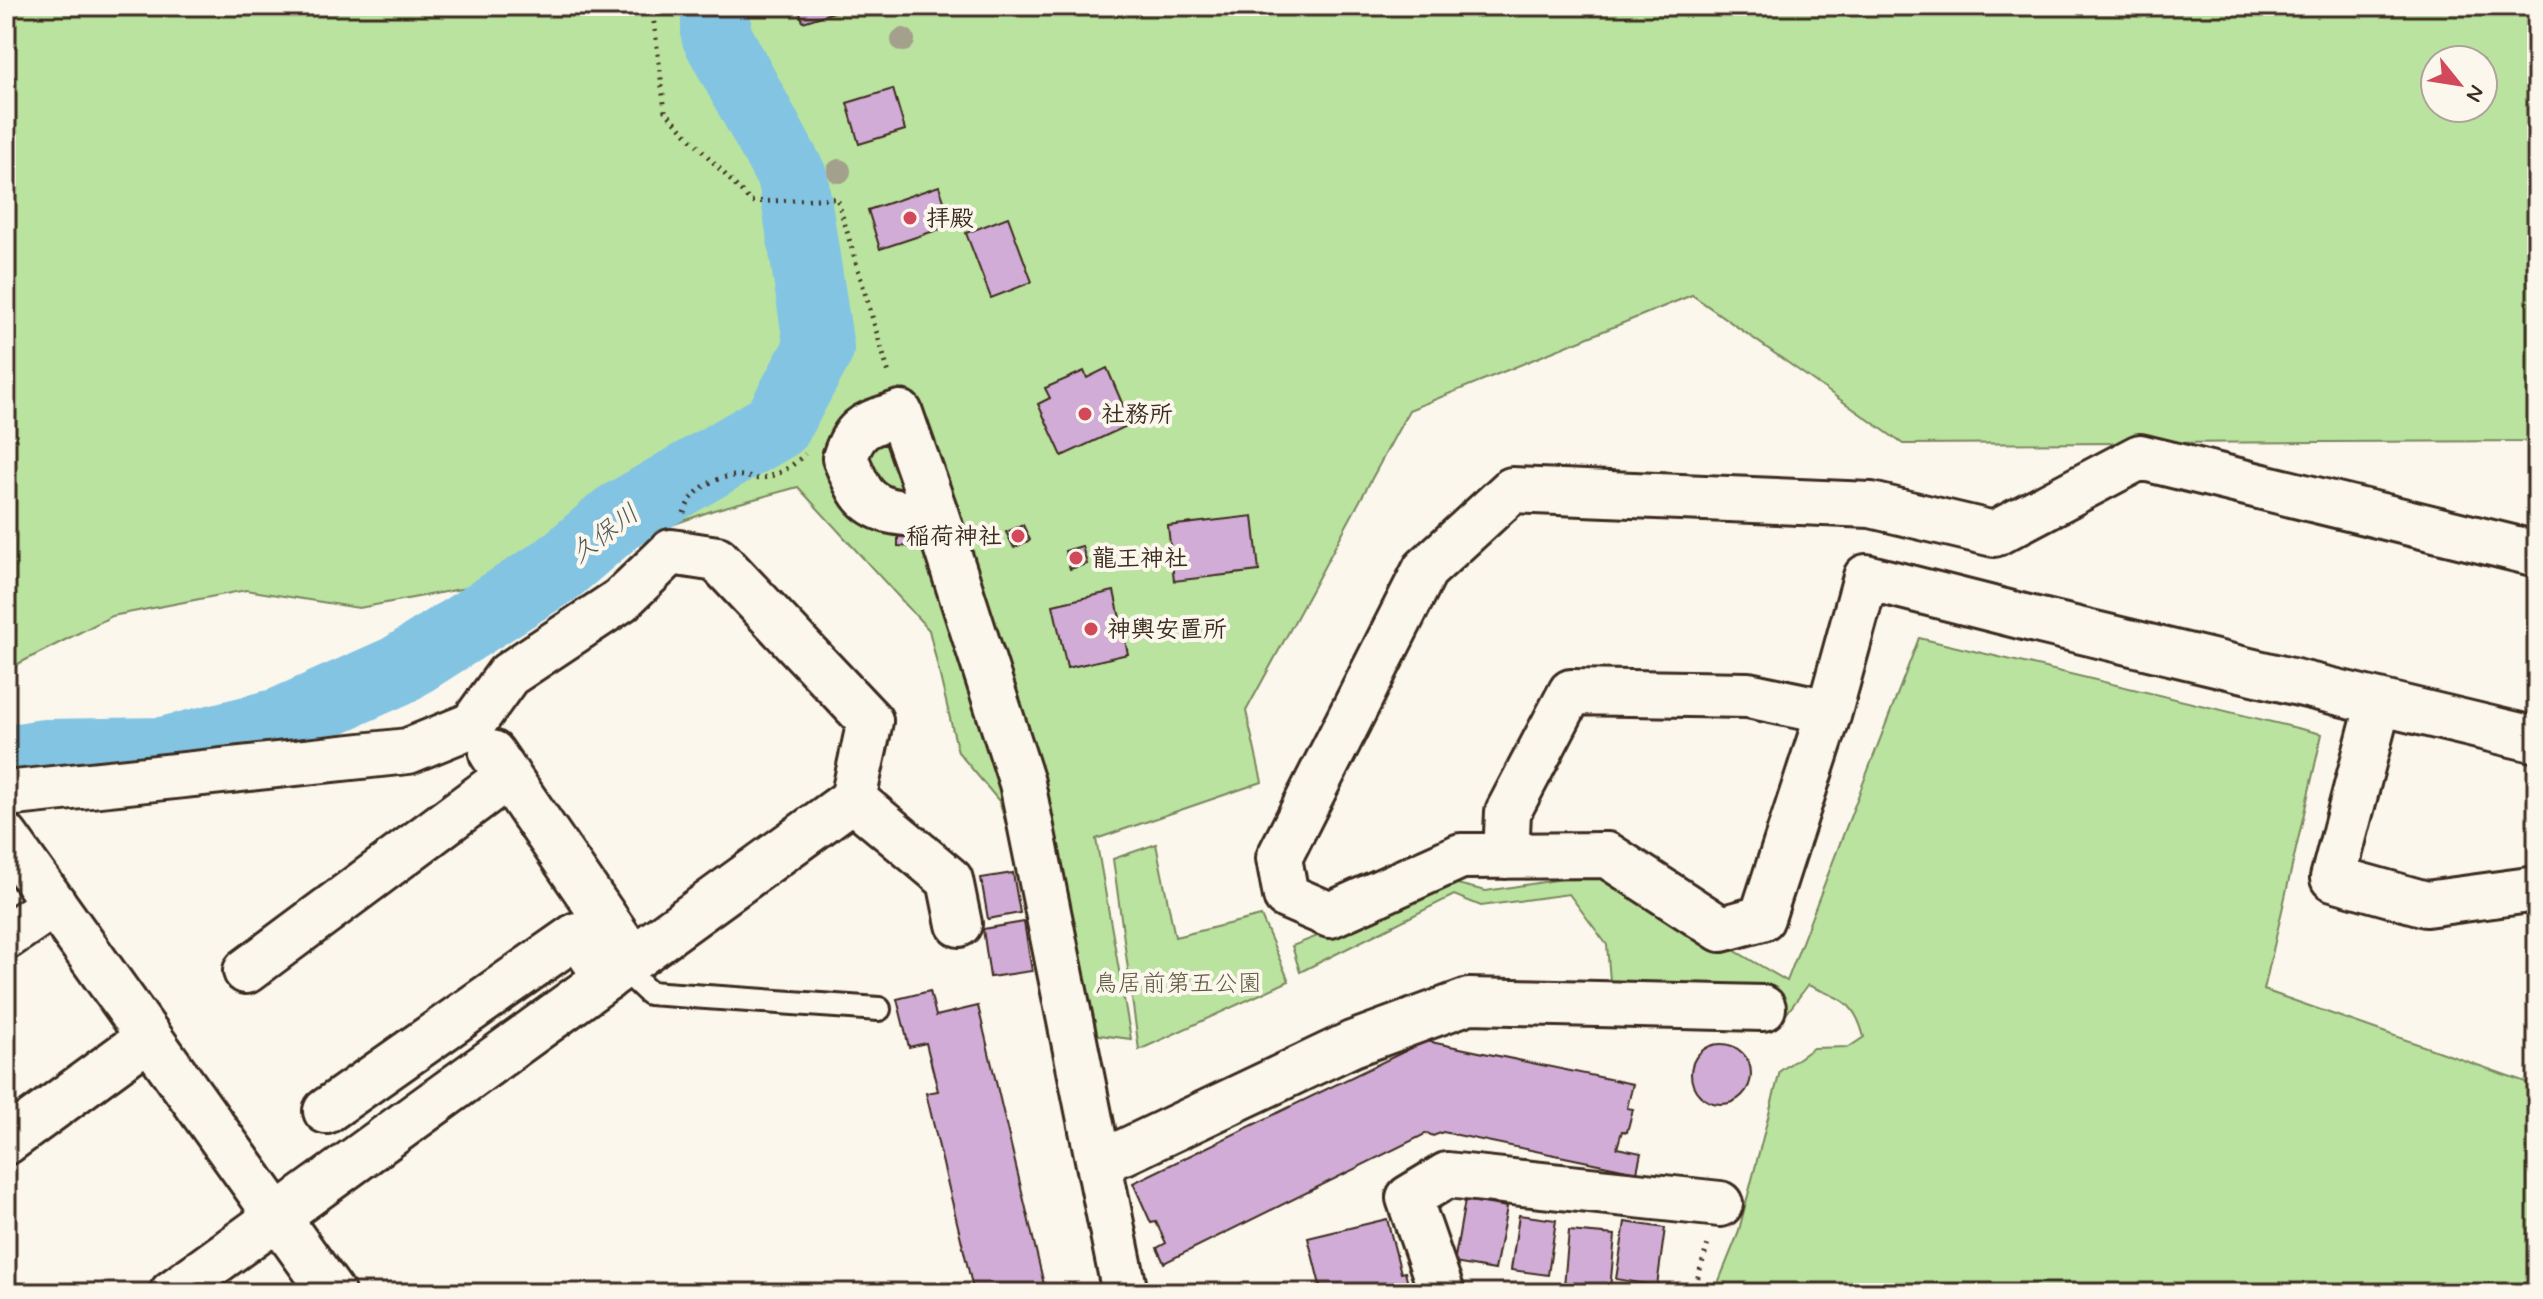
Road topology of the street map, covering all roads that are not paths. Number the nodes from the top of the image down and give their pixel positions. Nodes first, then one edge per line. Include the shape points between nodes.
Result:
1 (936, 515) junction
2 (2537, 554) edge
3 (2379, 702) junction
4 (1829, 712) junction
5 (472, 725) junction
6 (2537, 740) edge
7 (508, 776) junction
8 (6, 794) edge
9 (853, 799) junction
10 (6, 837) edge
11 (1506, 856) junction
12 (2537, 889) edge
13 (54, 904) junction
14 (959, 924) dead end
15 (6, 937) edge
16 (621, 968) junction
17 (246, 971) dead end
18 (1763, 1008) dead end
19 (879, 1009) dead end
20 (149, 1037) junction
21 (326, 1111) dead end
22 (6, 1142) edge
23 (1099, 1161) junction
24 (1720, 1204) road end
25 (277, 1217) junction
26 (172, 1293) edge
27 (332, 1293) edge
28 (1125, 1293) edge
29 (1442, 1293) edge

1 - 1 street via 880,420 850,440 845,458 863,494 892,512
1 - 23 street via 1022,783
2 - 11 street via 2140,457 1994,534 1871,505 1512,490 1425,570 1279,858 1286,896 1330,915 1461,856
3 - 4 street via 1866,577
3 - 6 street
3 - 12 street via 2333,878 2426,904
4 - 11 street via 1748,695 1571,692 1508,812
4 - 11 street via 1762,918 1721,929 1607,855
5 - 7 street
5 - 8 street via 408,751
5 - 9 street via 508,675 621,600 671,552 717,559 870,721
7 - 16 street
7 - 17 street
9 - 14 street via 950,880
9 - 16 street
10 - 13 street
13 - 15 street
13 - 20 street
16 - 19 lane via 649,993
16 - 21 street via 577,935
16 - 25 street
18 - 23 street via 1469,1001 1352,1044
20 - 22 street
20 - 25 street
23 - 28 street
24 - 29 street via 1447,1175 1409,1198
25 - 26 street
25 - 27 street

